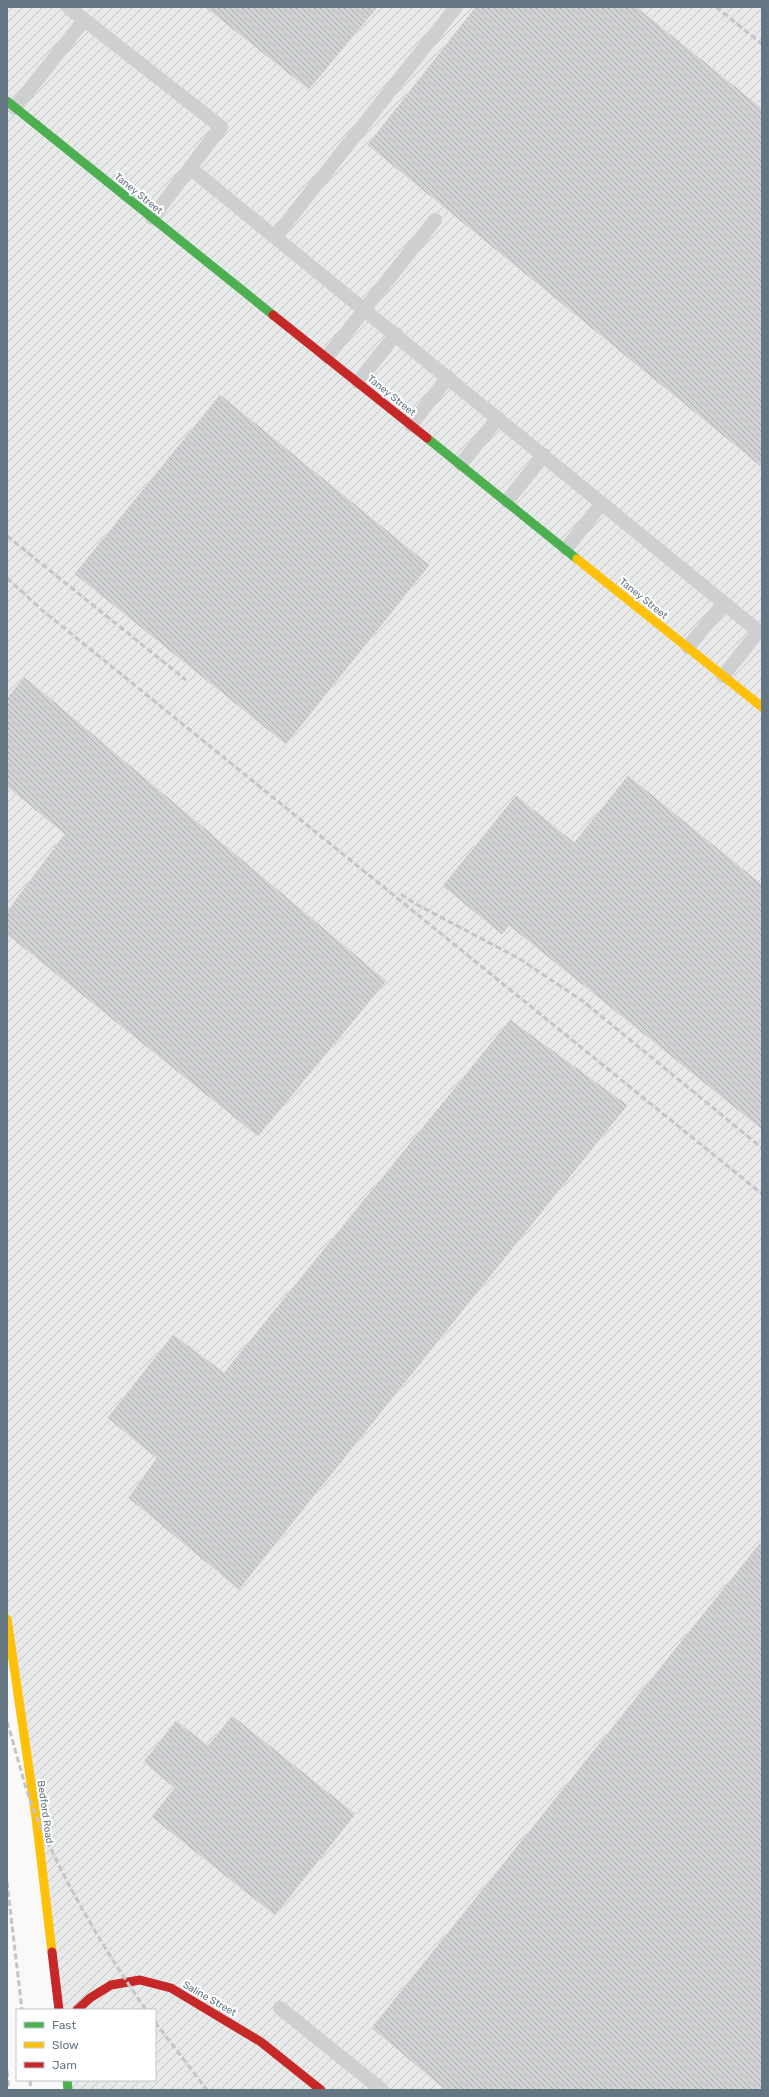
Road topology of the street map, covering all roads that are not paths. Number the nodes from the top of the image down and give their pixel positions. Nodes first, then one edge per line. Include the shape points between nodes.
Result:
1 (68, 7) edge
2 (456, 7) edge
3 (84, 20) junction
4 (11, 104) edge
5 (190, 168) junction
6 (152, 218) junction
7 (436, 220) dead end
8 (276, 236) junction
9 (365, 309) junction
10 (396, 334) junction
11 (327, 357) junction
12 (448, 377) junction
13 (358, 382) junction
14 (498, 418) junction
15 (411, 424) junction
16 (544, 455) junction
17 (461, 464) junction
18 (508, 502) junction
19 (602, 503) junction
20 (566, 549) junction
21 (724, 602) junction
22 (760, 633) edge
23 (688, 647) junction
24 (723, 676) junction
25 (762, 707) edge
26 (7, 1619) edge
27 (280, 2008) dead end
28 (59, 2009) edge
29 (78, 2009) edge
30 (320, 2090) edge
31 (382, 2090) edge

1 - 3 lane
2 - 8 lane
3 - 4 lane
3 - 5 lane via 221,127
4 - 6 street, Taney Street
5 - 6 lane
5 - 8 lane
6 - 11 street, Taney Street
7 - 9 lane
8 - 9 lane
9 - 10 lane
9 - 11 lane
10 - 12 lane
10 - 13 lane
11 - 13 street, Taney Street
12 - 14 lane
12 - 15 lane
13 - 15 street, Taney Street
14 - 16 lane
14 - 17 lane
15 - 17 street, Taney Street
16 - 18 lane
16 - 19 lane
17 - 18 street, Taney Street
18 - 20 street, Taney Street
19 - 20 lane
19 - 21 lane
20 - 23 street, Taney Street
21 - 22 lane
21 - 23 lane
22 - 24 lane
23 - 24 street, Taney Street
24 - 25 street, Taney Street
26 - 28 street, Bedford Road via 36,1817
27 - 31 lane
29 - 30 street, Saline Street via 111,1985 140,1980 171,1988 261,2042

